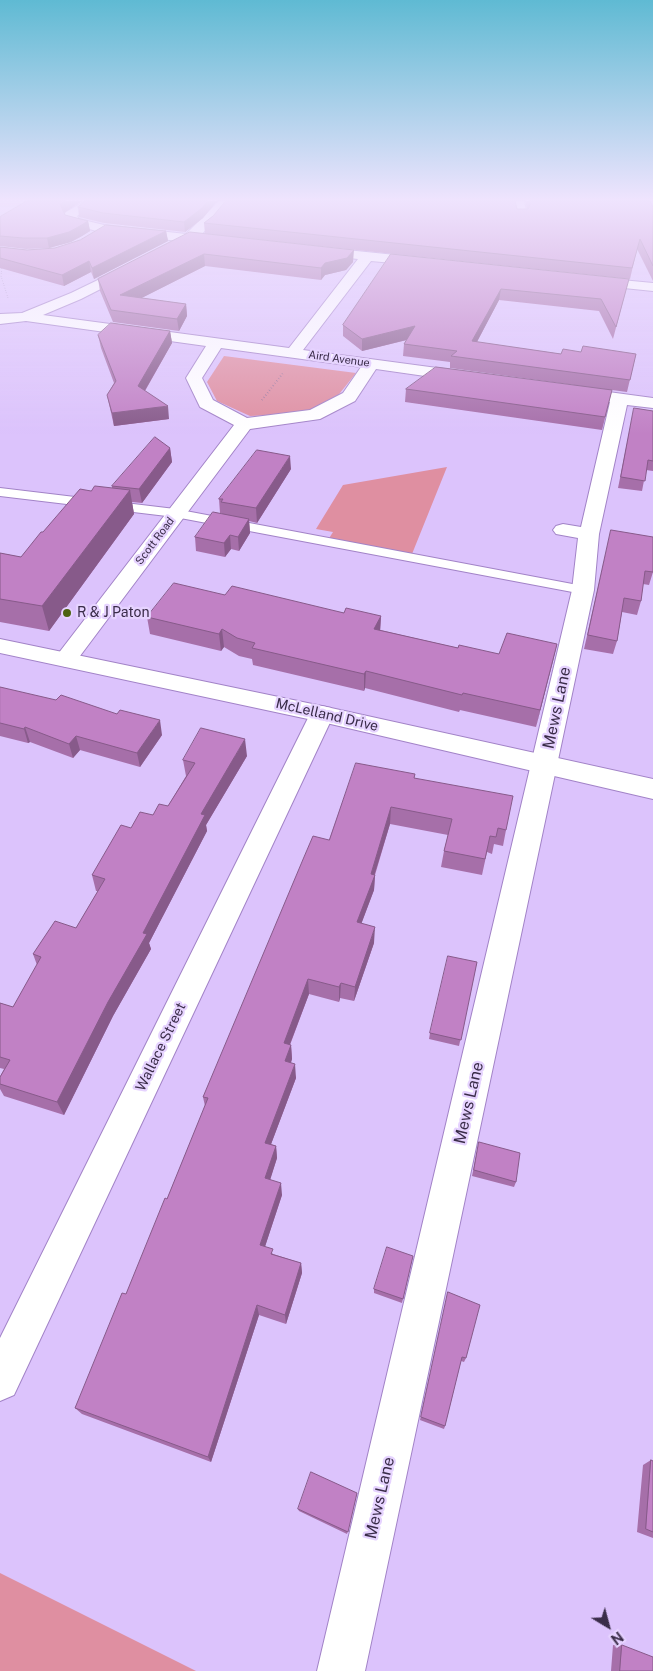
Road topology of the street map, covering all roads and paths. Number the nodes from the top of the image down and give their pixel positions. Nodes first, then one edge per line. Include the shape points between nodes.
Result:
1 (2, 279) edge
2 (110, 279) edge
3 (349, 279) edge
4 (580, 280) edge
5 (653, 287) edge
6 (13, 318) edge
7 (216, 343) junction
8 (292, 353) junction
9 (371, 364) junction
10 (486, 380) edge
11 (582, 393) edge
12 (620, 398) junction
13 (653, 403) edge
14 (244, 424) junction
15 (0, 492) edge
16 (175, 513) junction
17 (583, 590) junction
18 (0, 646) edge
19 (66, 659) junction
20 (322, 714) junction
21 (544, 766) junction
22 (653, 789) edge
23 (0, 1381) edge
24 (341, 1671) edge

1 - 6 path
2 - 6 street via 76,296
3 - 8 street
4 - 5 street
6 - 7 street, Aird Avenue
7 - 8 street, Aird Avenue
7 - 14 street via 194,378 206,403
8 - 9 street, Aird Avenue
8 - 14 path via 289,364
9 - 10 street, Aird Avenue
9 - 14 street via 349,397 314,415
11 - 12 street
12 - 13 street
12 - 17 street, Mews Lane via 576,532
14 - 16 street, Scott Road
15 - 16 lane
16 - 17 lane
16 - 19 street, Scott Road
17 - 21 street, Mews Lane
18 - 19 street, McLelland Drive
19 - 20 street, McLelland Drive
20 - 21 street, McLelland Drive
20 - 23 street, Wallace Street
21 - 22 street, McLelland Drive
21 - 24 street, Mews Lane

